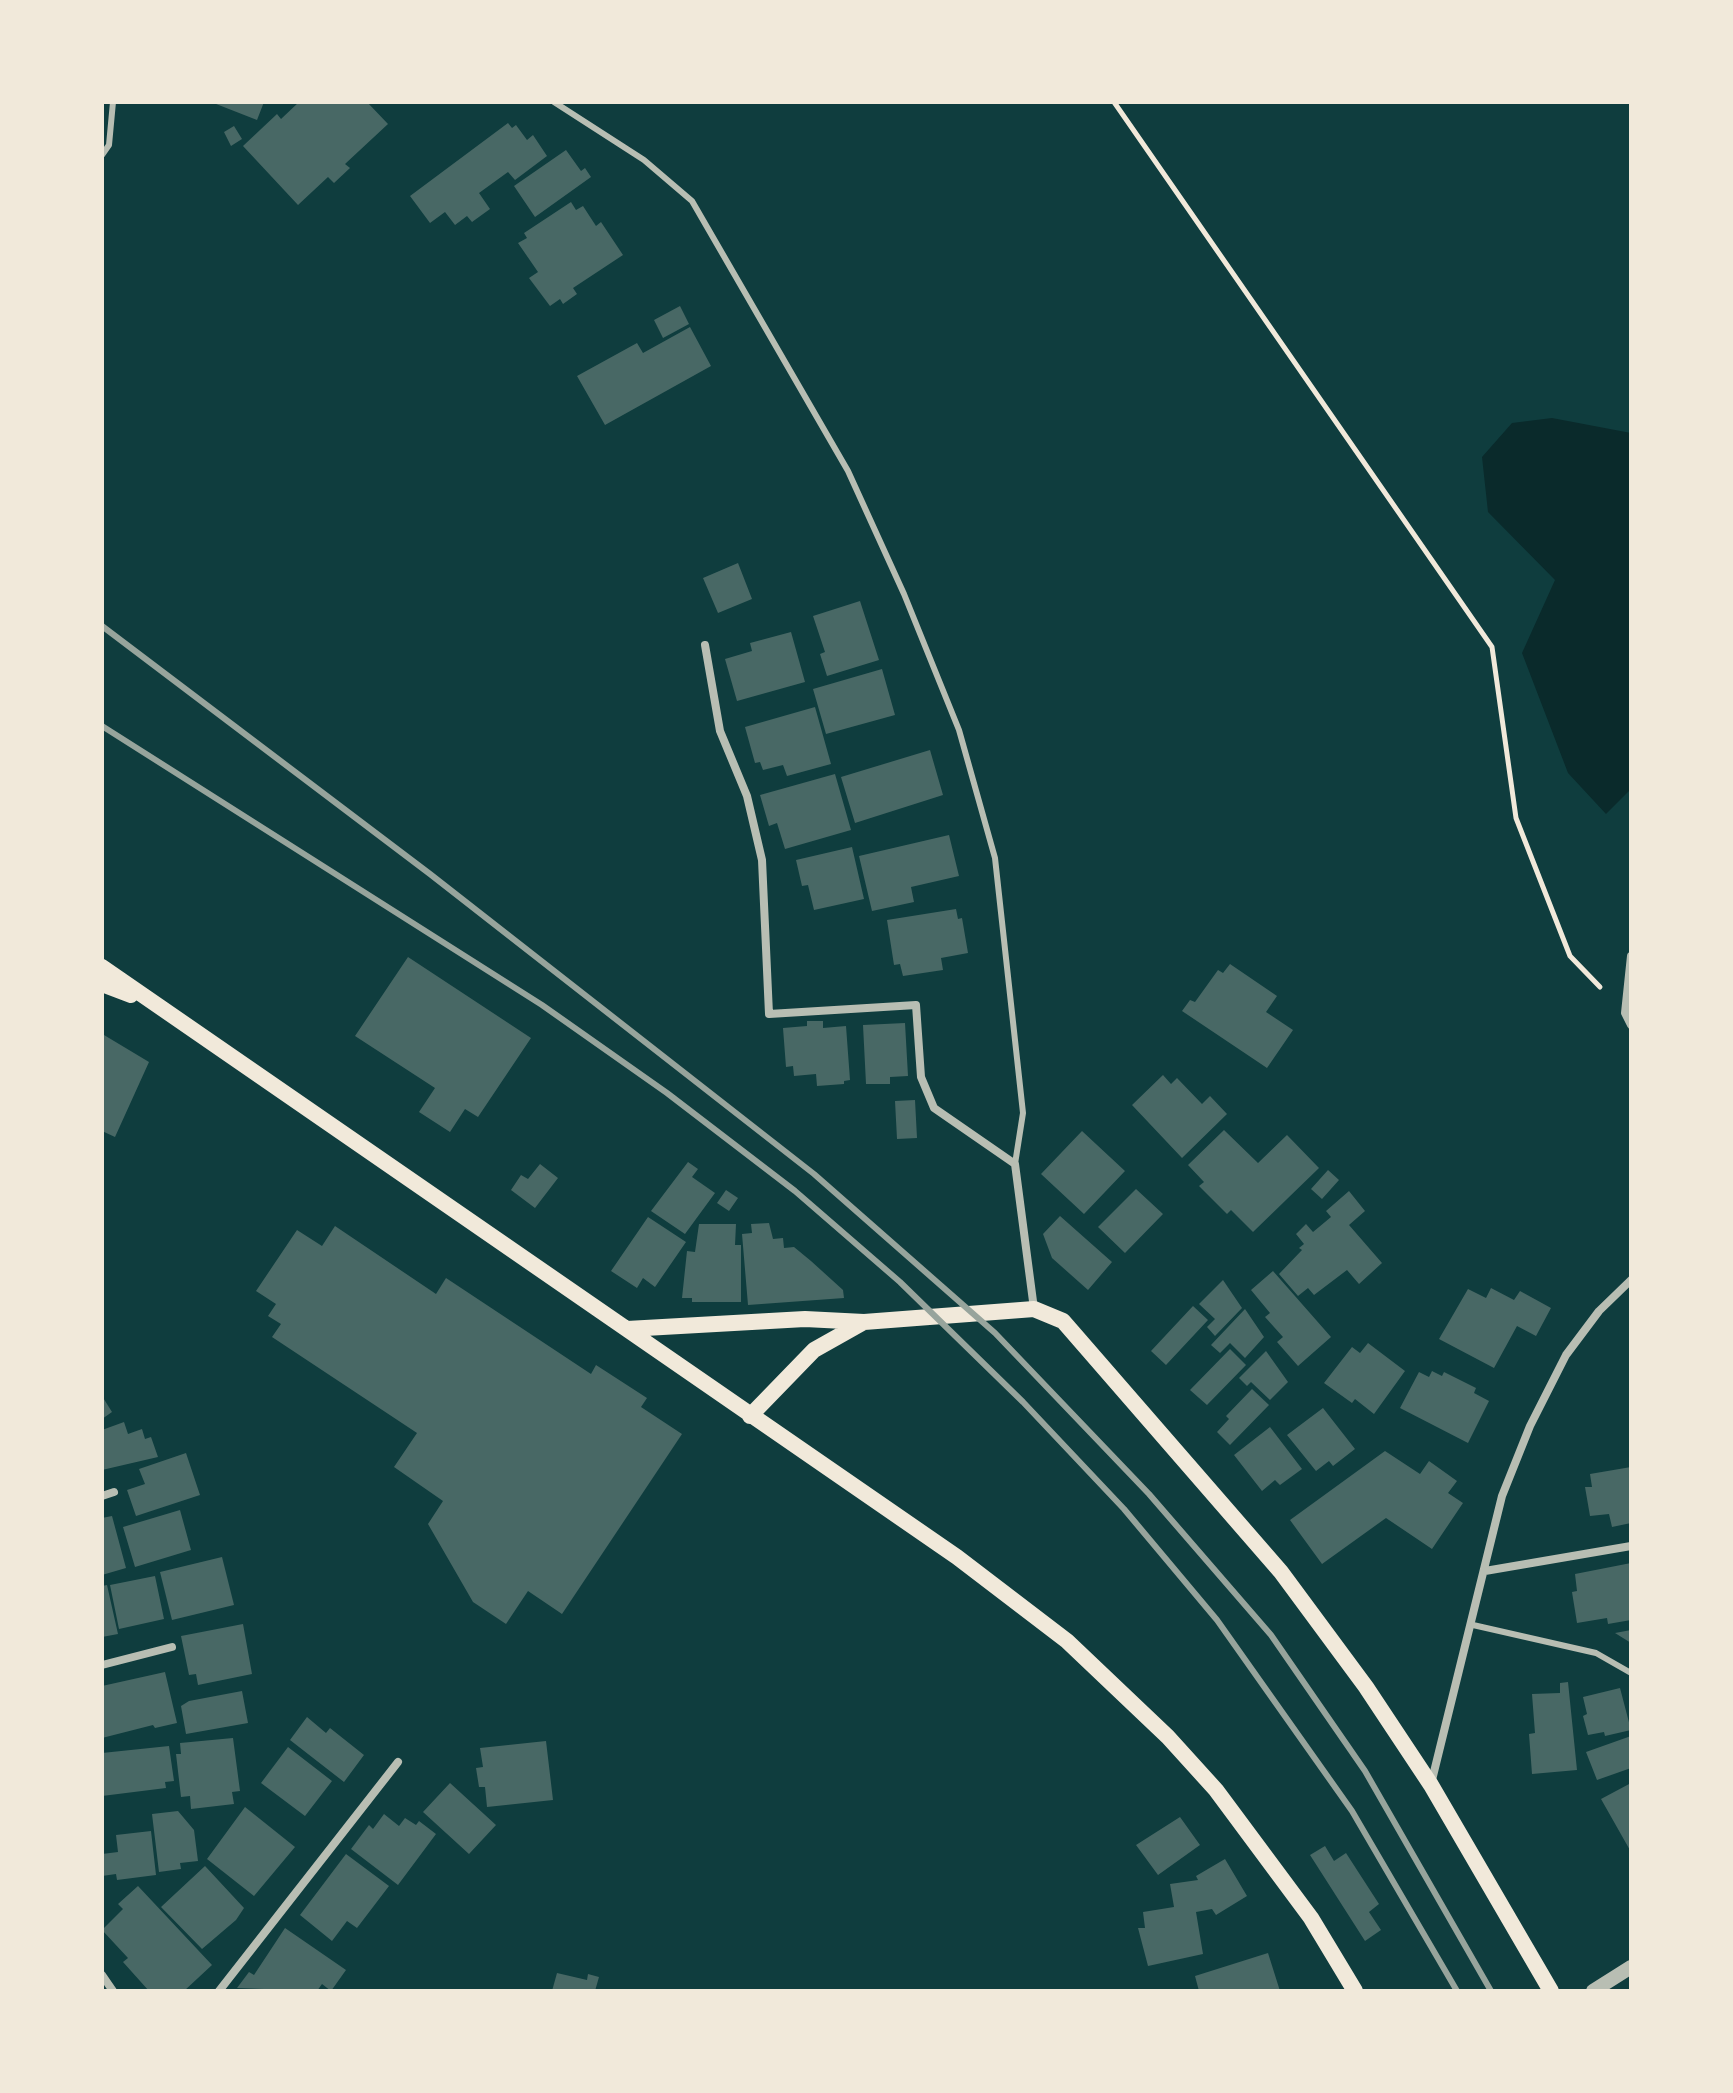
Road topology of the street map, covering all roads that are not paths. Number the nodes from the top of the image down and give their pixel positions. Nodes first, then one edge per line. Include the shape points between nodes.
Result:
1 (113, 102) edge
2 (554, 102) edge
3 (102, 155) edge
4 (705, 645) dead end
5 (1631, 957) edge
6 (102, 967) edge
7 (102, 984) edge
8 (152, 1002) junction
9 (1631, 1025) edge
10 (1015, 1164) junction
11 (1631, 1280) edge
12 (1034, 1309) junction
13 (864, 1322) junction
14 (627, 1329) junction
15 (750, 1416) junction
16 (114, 1492) dead end
17 (102, 1496) edge
18 (1631, 1546) edge
19 (1485, 1571) junction
20 (1473, 1625) junction
21 (172, 1647) dead end
22 (102, 1665) edge
23 (1631, 1673) edge
24 (398, 1762) dead end
25 (1431, 1785) junction
26 (1631, 1967) edge
27 (102, 1975) edge
28 (113, 1991) edge
29 (219, 1991) edge
30 (1355, 1991) edge
31 (1551, 1991) edge
32 (1593, 1991) edge

1 - 3 lane via 109,145
2 - 10 lane via 644,160 692,201 848,471 904,594 959,730 995,858 1023,1113
4 - 10 street via 720,731 747,796 762,860 769,1014 916,1005 921,1077 934,1108
5 - 9 street via 1625,1013
6 - 8 main road
7 - 8 main road
8 - 14 main road
10 - 12 street
11 - 19 street via 1566,1355 1530,1426 1502,1496
12 - 13 main road
12 - 25 main road via 1050,1313 1077,1334 1281,1572
13 - 14 main road via 805,1319
13 - 15 main road via 814,1350
14 - 15 main road
15 - 30 main road via 957,1557 1120,1689 1224,1801 1311,1918
16 - 17 street
18 - 19 street
19 - 20 street
20 - 23 lane via 1596,1653
20 - 25 street
21 - 22 street
24 - 29 street
25 - 31 main road
26 - 32 street
27 - 28 street

